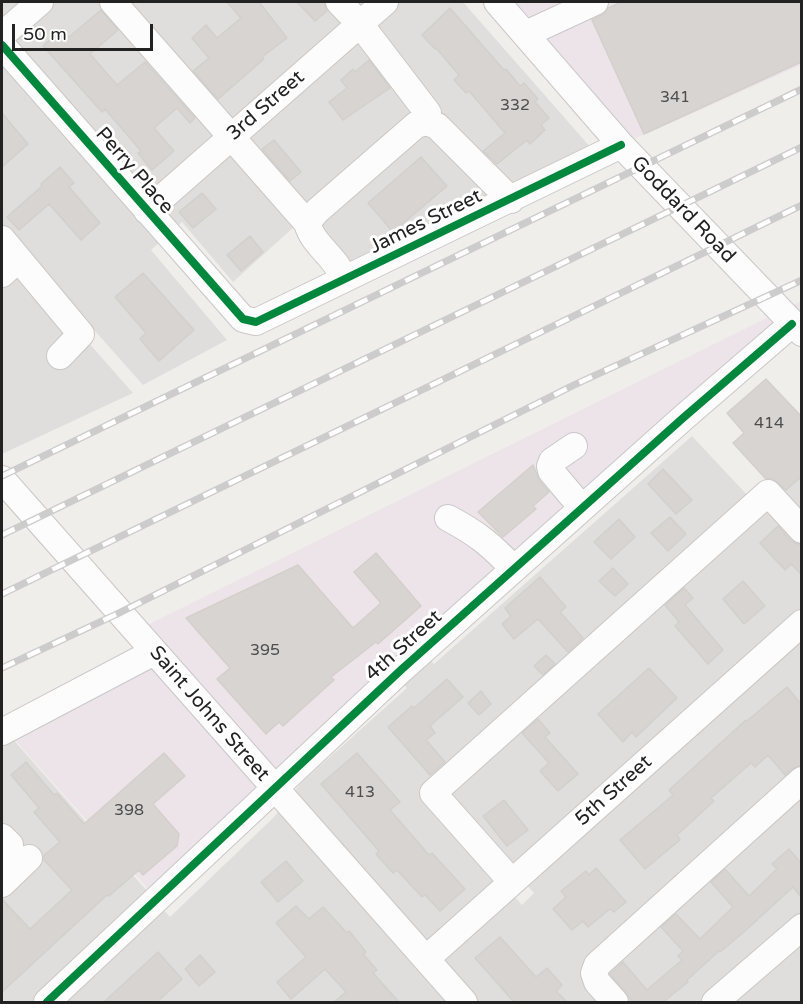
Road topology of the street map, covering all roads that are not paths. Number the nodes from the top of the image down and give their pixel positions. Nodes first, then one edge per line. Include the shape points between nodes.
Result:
1 (40, 2) edge
2 (113, 2) edge
3 (339, 2) edge
4 (385, 2) edge
5 (497, 2) edge
6 (595, 2) edge
7 (360, 24) junction
8 (526, 34) junction
9 (2, 35) edge
10 (2, 45) edge
11 (426, 122) junction
12 (231, 138) junction
13 (621, 145) junction
14 (511, 200) junction
15 (147, 211) junction
16 (306, 223) junction
17 (2, 239) edge
18 (10, 266) edge
19 (344, 279) junction
20 (243, 319) joint
21 (797, 329) edge
22 (60, 356) dead end
23 (574, 446) dead end
24 (2, 480) edge
25 (582, 508) junction
26 (448, 518) dead end
27 (801, 530) edge
28 (514, 569) junction
29 (801, 623) edge
30 (154, 652) junction
31 (2, 732) edge
32 (801, 780) edge
33 (274, 788) junction
34 (2, 837) edge
35 (29, 858) dead end
36 (2, 862) edge
37 (512, 882) junction
38 (2, 884) edge
39 (801, 927) edge
40 (426, 959) junction
41 (47, 1002) edge
42 (464, 1002) edge
43 (615, 1002) edge
44 (715, 1002) edge

1 - 9 street
2 - 12 street
3 - 7 street
4 - 7 street, 3rd Street
5 - 8 street, Goddard Road
6 - 8 street
7 - 11 street via 428,113
7 - 12 street, 3rd Street
8 - 13 street, Goddard Road
10 - 15 street, Perry Place
11 - 14 street via 437,126
11 - 16 street via 416,125
12 - 15 street, 3rd Street
12 - 16 street
13 - 14 street, James Street
13 - 21 street, Goddard Road
14 - 19 street, James Street
15 - 20 street, Perry Place
16 - 19 street via 317,243 340,267
17 - 18 street
18 - 22 street via 81,334
19 - 20 street, James Street via 256,322
21 - 25 street, 4th Street
23 - 25 street via 549,466
24 - 30 street, Saint Johns Street
25 - 28 street, 4th Street
26 - 28 street via 488,542
27 - 37 street via 768,493 433,793
28 - 33 street, 4th Street
29 - 37 street, 5th Street
30 - 31 street
30 - 33 street, Saint Johns Street
32 - 43 street via 597,965 597,982
33 - 40 street, Saint Johns Street
33 - 41 street, 4th Street
34 - 36 street via 10,845
35 - 38 street
37 - 40 street, 5th Street
39 - 44 street
40 - 42 street, Saint Johns Street

